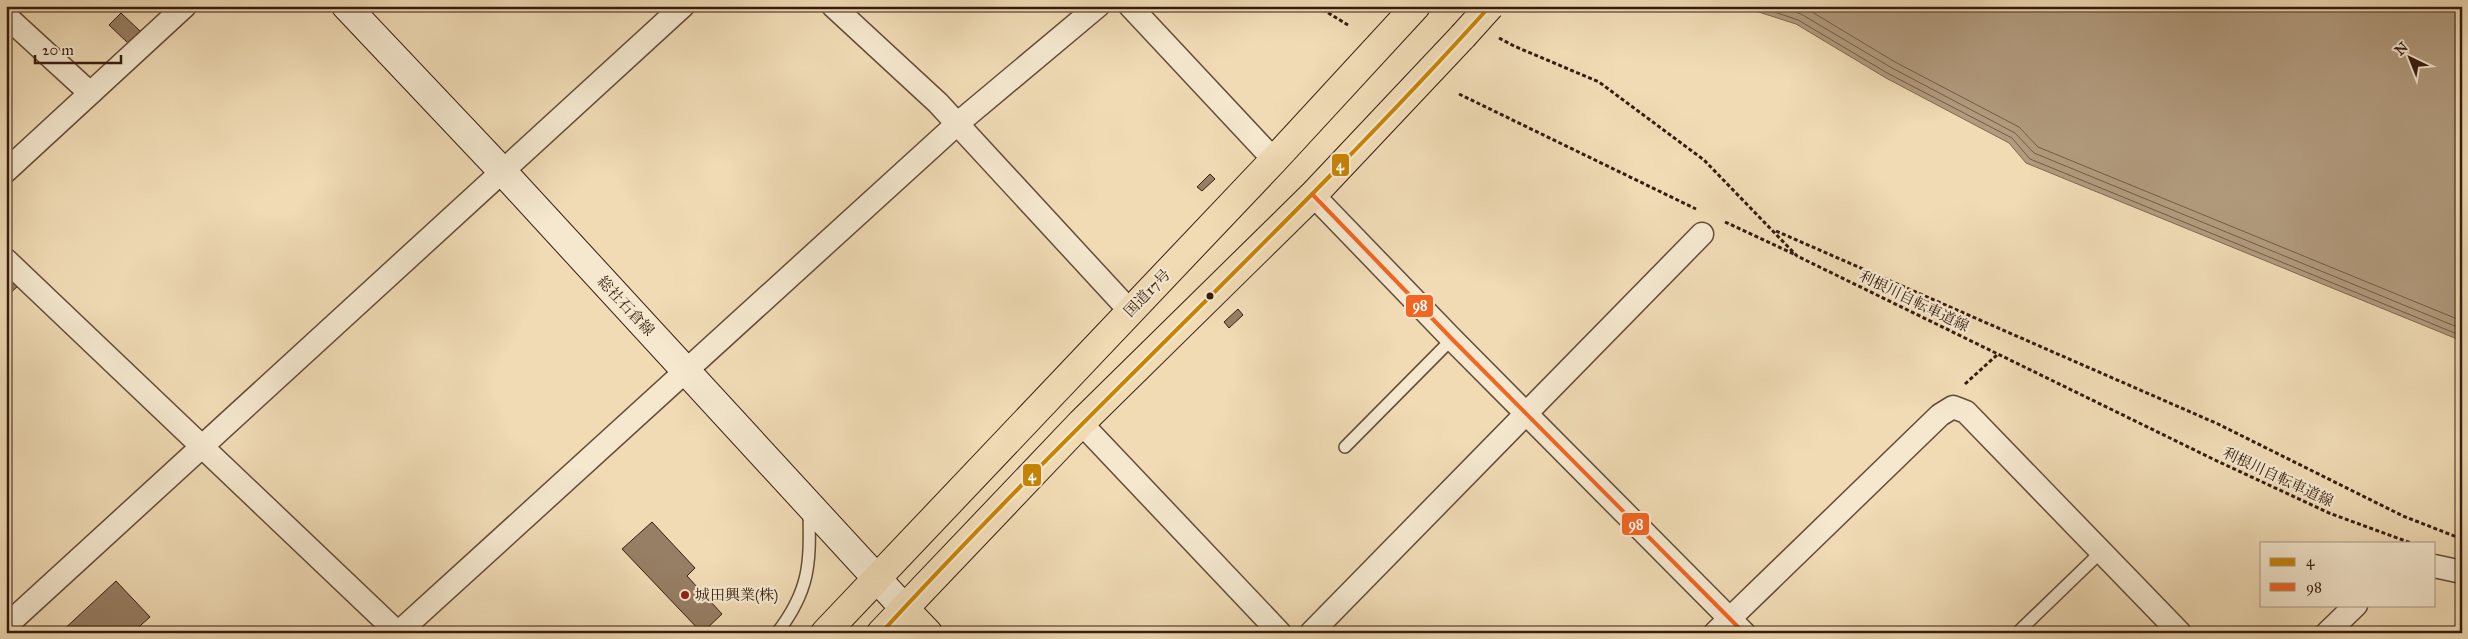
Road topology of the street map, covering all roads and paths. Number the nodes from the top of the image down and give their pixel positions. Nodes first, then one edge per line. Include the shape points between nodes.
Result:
1 (185, 6) edge
2 (346, 6) edge
3 (683, 6) edge
4 (833, 6) edge
5 (1098, 6) edge
6 (1130, 6) edge
7 (1317, 6) edge
8 (1416, 6) edge
9 (1490, 6) edge
10 (6, 16) edge
11 (1348, 24) dead end
12 (1497, 36) dead end
13 (90, 93) junction
14 (1460, 94) dead end
15 (957, 124) junction
16 (1274, 160) junction
17 (6, 171) edge
18 (502, 172) junction
19 (1313, 195) junction
20 (1722, 221) dead end
21 (1704, 224) joint
22 (1773, 230) junction
23 (1797, 256) junction
24 (6, 260) edge
25 (1130, 311) junction
26 (1452, 339) junction
27 (1998, 354) junction
28 (1982, 368) dead end
29 (686, 372) junction
30 (1526, 412) junction
31 (1081, 423) junction
32 (201, 447) junction
33 (1345, 447) dead end
34 (809, 506) junction
35 (2462, 538) edge
36 (2407, 542) edge
37 (2102, 551) junction
38 (2436, 566) edge
39 (2462, 572) edge
40 (876, 578) junction
41 (2355, 606) edge
42 (904, 608) junction
43 (6, 626) edge
44 (1730, 628) edge
45 (398, 633) edge
46 (777, 633) edge
47 (825, 633) edge
48 (881, 633) edge
49 (928, 633) edge
50 (1280, 633) edge
51 (1311, 633) edge
52 (2017, 633) edge
53 (2180, 633) edge
54 (2327, 633) edge

1 - 13 street
2 - 18 main road, 総社石倉線
3 - 18 street
4 - 15 street
5 - 15 street
6 - 16 street
7 - 11 path
8 - 16 main road, 国道17号
9 - 19 main road, bridge
10 - 13 street
12 - 22 path, 利根川自転車道線 via 1599,82 1704,160
13 - 17 street
14 - 21 path
15 - 25 street
15 - 29 street
16 - 25 main road, 国道17号
18 - 29 main road, 総社石倉線
18 - 32 street
19 - 26 street
19 - 31 main road
20 - 23 path
21 - 30 street
22 - 23 path, 利根川自転車道線
22 - 35 path via 2218,424 2403,516
23 - 27 path, 利根川自転車道線
24 - 32 street
25 - 40 main road, 国道17号
26 - 30 street
26 - 33 lane
27 - 28 path
27 - 36 path, 利根川自転車道線 via 2329,513
29 - 34 main road, 総社石倉線
29 - 45 street
30 - 44 street
30 - 51 street
31 - 42 main road
31 - 50 street
32 - 43 street
32 - 45 street
34 - 40 main road, 総社石倉線
34 - 46 lane via 806,581
37 - 44 street via 1966,412 1953,407 1940,415
37 - 52 lane
37 - 53 street
38 - 39 street
40 - 42 main road, 総社石倉線
40 - 47 main road, 国道17号
41 - 54 street
42 - 48 main road
42 - 49 main road

